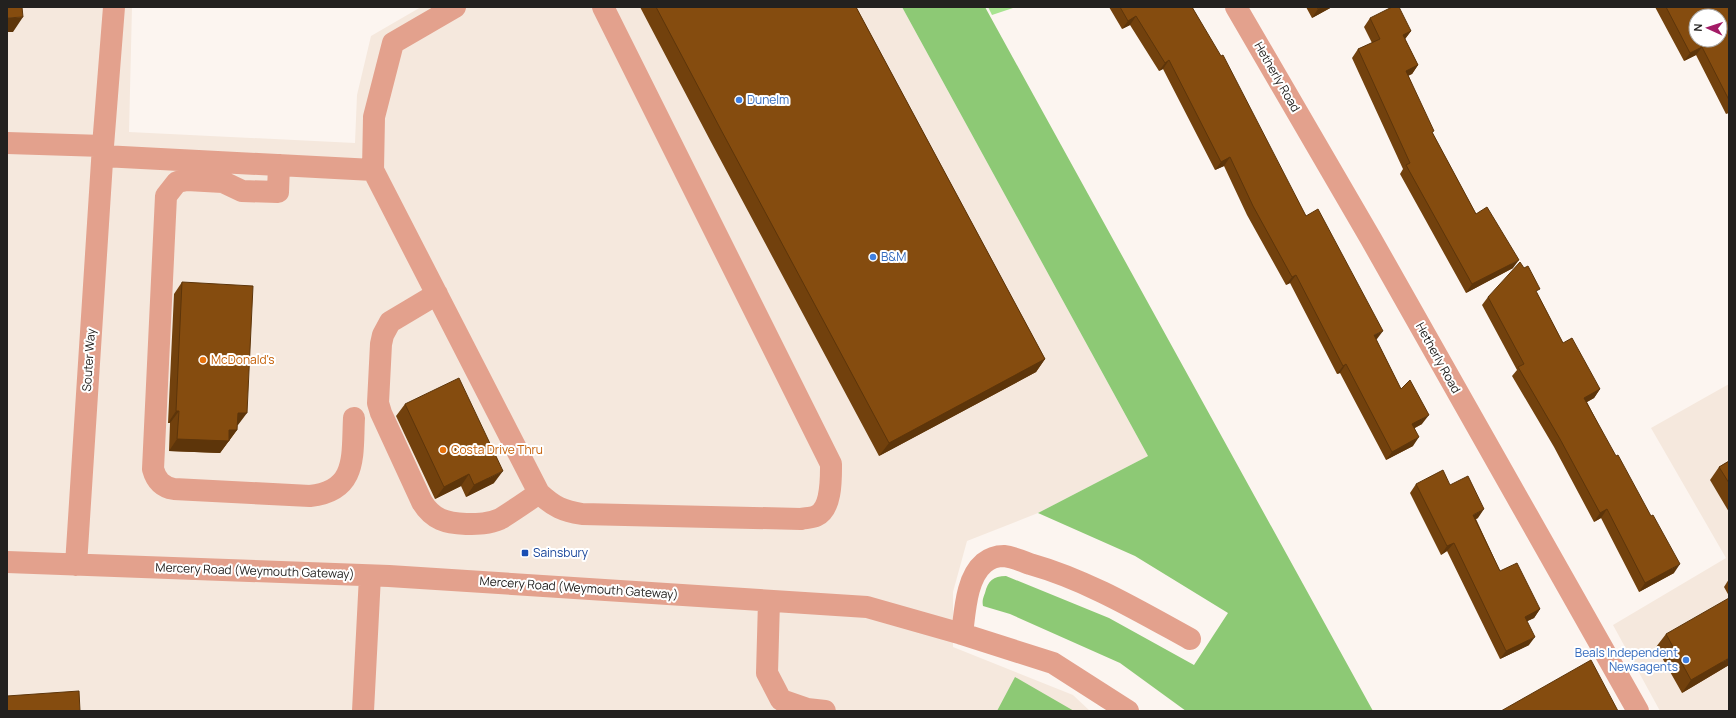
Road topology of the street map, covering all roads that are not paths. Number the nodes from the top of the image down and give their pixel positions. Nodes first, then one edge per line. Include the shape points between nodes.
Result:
1 (114, 7) edge
2 (455, 7) edge
3 (604, 7) edge
4 (1236, 7) edge
5 (7, 149) edge
6 (103, 151) junction
7 (279, 165) junction
8 (373, 170) junction
9 (436, 294) junction
10 (354, 418) dead end
11 (539, 493) junction
12 (7, 562) edge
13 (76, 565) junction
14 (370, 576) junction
15 (770, 601) junction
16 (962, 634) junction
17 (1190, 639) dead end
18 (363, 711) edge
19 (825, 711) edge
20 (1128, 711) edge
21 (1638, 711) edge

1 - 6 street, Souter Way
2 - 8 street via 393,43 374,117
3 - 11 street via 831,464 830,494 817,516 801,519 582,514 565,512
4 - 21 street, Hetherly Road via 1371,239
5 - 6 street
6 - 7 street
6 - 13 street, Souter Way
7 - 8 street
7 - 10 street via 278,192 242,191 223,182 187,180 177,182 166,196 153,469 158,481 167,488 310,496 330,492 347,476 352,465
8 - 9 street
9 - 11 street
9 - 11 street via 390,322 381,344 378,403 422,502 427,511 449,524 482,525 500,519
12 - 13 street, Mercery Road (Weymouth Gateway)
13 - 14 street, Mercery Road (Weymouth Gateway)
14 - 15 street, Mercery Road (Weymouth Gateway)
14 - 18 street
15 - 16 street, Mercery Road (Weymouth Gateway) via 867,607
15 - 19 street via 767,673 781,700 807,709
16 - 17 street via 971,586 977,570 995,557 1006,556 1051,570 1100,591
16 - 20 street, Mercery Road (Weymouth Gateway) via 1053,664

